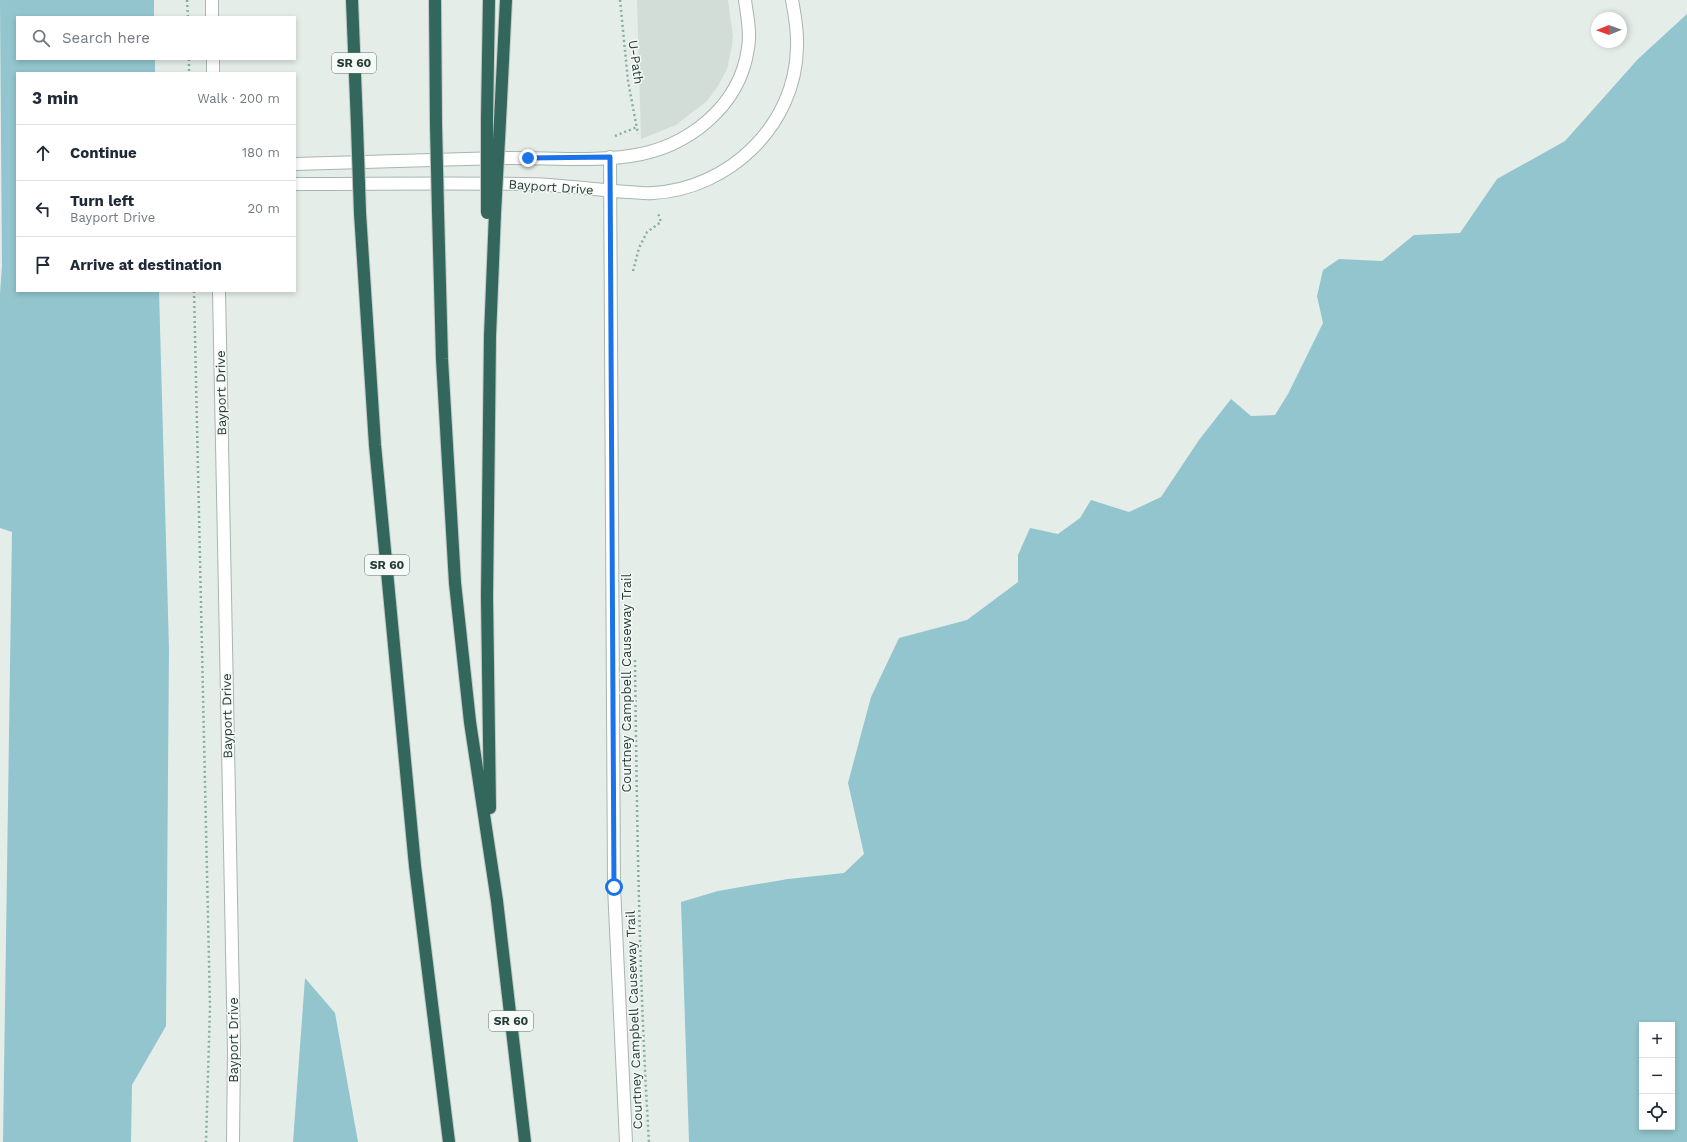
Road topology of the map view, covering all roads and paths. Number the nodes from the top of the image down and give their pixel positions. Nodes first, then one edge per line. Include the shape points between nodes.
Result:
1 (188, 0) edge
2 (212, 0) edge
3 (352, 0) edge
4 (435, 0) edge
5 (489, 0) edge
6 (506, 0) edge
7 (620, 0) edge
8 (745, 0) edge
9 (792, 0) edge
10 (188, 16) edge
11 (212, 16) edge
12 (189, 60) edge
13 (213, 60) edge
14 (189, 72) edge
15 (213, 72) edge
16 (636, 127) dead end
17 (610, 157) junction
18 (296, 164) edge
19 (296, 184) edge
20 (610, 191) junction
21 (657, 211) dead end
22 (633, 278) dead end
23 (194, 292) edge
24 (219, 292) edge
25 (490, 336) junction
26 (635, 657) dead end
27 (497, 901) junction
28 (206, 1142) edge
29 (233, 1142) edge
30 (449, 1142) edge
31 (525, 1142) edge
32 (626, 1142) edge
33 (649, 1142) edge

1 - 10 path
2 - 11 street
3 - 30 highway, SR 60, bridge via 360,213 375,445 415,866
4 - 27 highway, bridge via 442,359 455,583 470,722
5 - 25 highway, SR 60, bridge via 487,118
6 - 25 highway, SR 60, bridge
7 - 16 path, U-Path via 628,81
8 - 17 street, Bayport Drive via 749,30 745,63 737,84 720,110 697,129 671,144 643,154
9 - 20 street, Bayport Drive via 797,48 795,69 782,107 763,139 731,167 696,185 653,194
12 - 14 path
13 - 15 street
17 - 18 street, Bayport Drive
17 - 20 street
19 - 20 street, Bayport Drive via 525,184
20 - 32 street via 614,887
21 - 22 path via 661,222 647,232 639,248 633,265
23 - 28 path via 210,1007
24 - 29 street, Bayport Drive via 234,1042
25 - 27 highway, SR 60 via 487,596 489,799
26 - 33 path, Courtney Campbell Causeway Trail via 638,877
27 - 31 highway, SR 60

